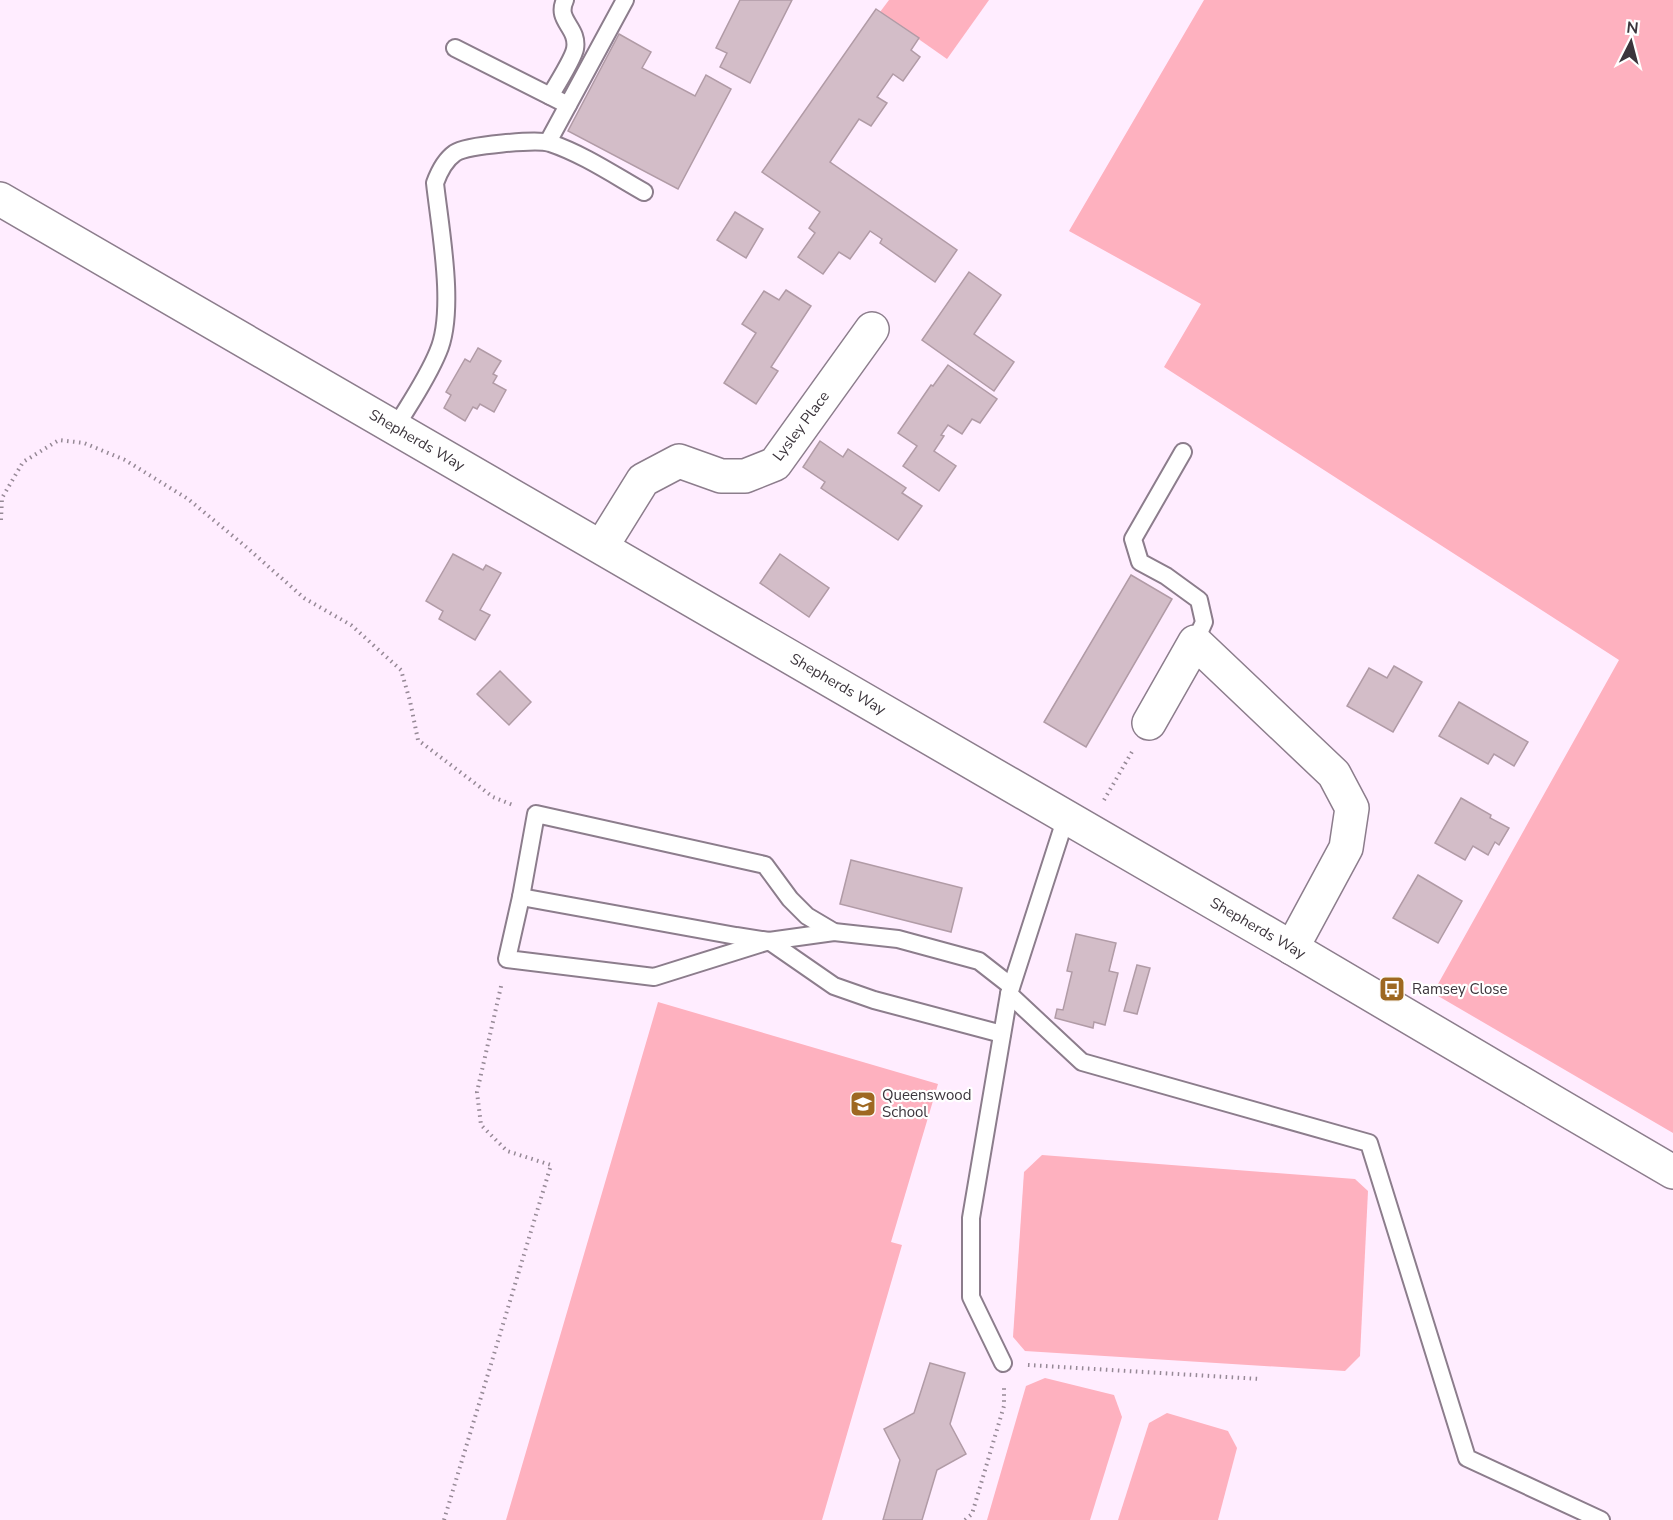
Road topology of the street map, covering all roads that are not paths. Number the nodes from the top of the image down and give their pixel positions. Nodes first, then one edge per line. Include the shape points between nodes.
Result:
1 (565, 0) edge
2 (624, 0) edge
3 (455, 48) dead end
4 (550, 96) junction
5 (568, 105) junction
6 (548, 142) junction
7 (644, 192) dead end
8 (0, 199) edge
9 (872, 329) dead end
10 (395, 428) junction
11 (1183, 452) dead end
12 (602, 546) junction
13 (1195, 642) junction
14 (1149, 723) road end
15 (1077, 823) junction
16 (521, 897) junction
17 (834, 932) junction
18 (769, 941) junction
19 (1292, 948) junction
20 (1010, 990) junction
21 (1002, 1034) junction
22 (1673, 1172) edge
23 (1003, 1363) road end
24 (1600, 1520) edge

1 - 4 lane via 563,17 575,35 575,50
2 - 5 lane
3 - 4 lane
4 - 5 lane
5 - 6 lane
6 - 7 lane
6 - 10 lane via 476,146 456,153 441,169 435,183 446,281 446,320 439,350
8 - 10 street, Shepherds Way
9 - 12 street, Lysley Place via 775,464 745,476 721,476 679,461 643,480
10 - 12 street, Shepherds Way
11 - 13 lane via 1132,539 1140,561 1198,600 1204,622
12 - 15 street, Shepherds Way
13 - 14 street
13 - 19 street via 1334,774 1352,808 1346,848
15 - 19 street, Shepherds Way
15 - 20 lane
16 - 17 lane via 536,814 765,865 807,916
16 - 18 lane
16 - 18 lane via 507,959 654,977
17 - 18 lane
17 - 20 lane via 898,939 979,961
18 - 21 lane via 834,986
19 - 22 street, Shepherds Way
20 - 21 lane
20 - 24 lane via 1082,1062 1369,1143 1467,1458
21 - 23 lane via 971,1218 971,1296

